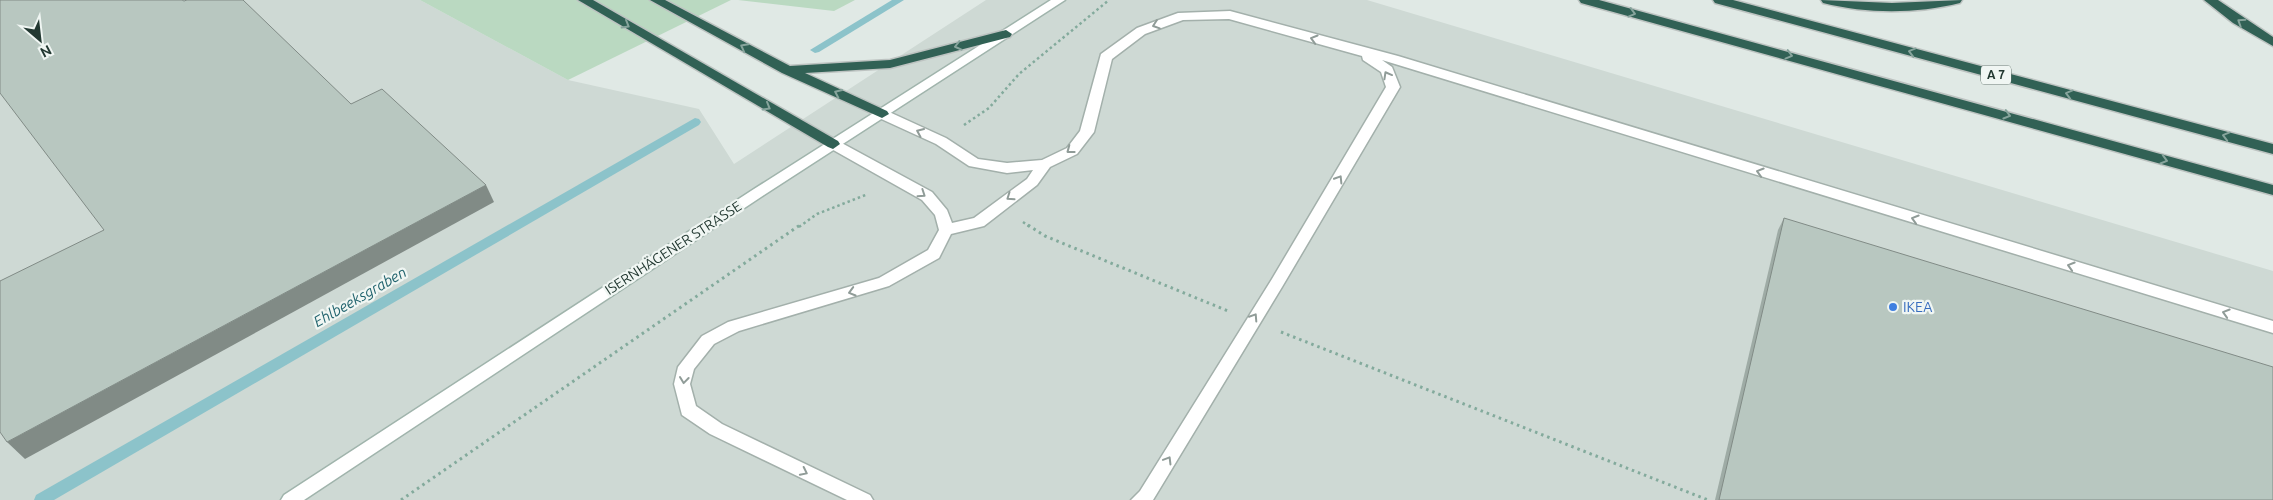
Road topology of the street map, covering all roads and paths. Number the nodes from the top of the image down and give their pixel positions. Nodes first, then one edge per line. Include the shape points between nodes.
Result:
1 (584, 0) edge
2 (656, 0) edge
3 (1059, 0) edge
4 (1109, 0) edge
5 (1585, 0) edge
6 (1719, 0) edge
7 (1827, 0) edge
8 (1956, 0) edge
9 (2210, 0) edge
10 (1006, 34) junction
11 (2273, 42) edge
12 (1361, 52) junction
13 (788, 70) junction
14 (882, 114) junction
15 (941, 141) junction
16 (833, 144) junction
17 (2273, 149) edge
18 (1045, 164) junction
19 (894, 176) junction
20 (2273, 190) edge
21 (998, 206) junction
22 (946, 230) junction
23 (1252, 321) junction
24 (2273, 328) edge
25 (290, 500) edge
26 (401, 500) edge
27 (863, 500) edge
28 (1140, 500) edge
29 (1708, 500) edge

1 -> 16 highway
13 -> 2 highway
3 - 10 main road, ISERNHÄGENER STRASSE
4 - 15 path via 1019,74 989,108
5 -> 20 highway
17 -> 6 highway, A 7
7 - 8 highway via 1864,6 1907,7
11 -> 9 highway
10 -> 13 highway via 890,64
10 - 14 main road, ISERNHÄGENER STRASSE
12 -> 18 main road via 1230,15 1182,16 1141,31 1106,57 1086,132 1072,151
23 -> 12 main road via 1393,86 1386,70
24 -> 12 main road via 1393,59
14 -> 13 highway
15 -> 14 main road
14 - 16 main road, ISERNHÄGENER STRASSE
15 - 18 main road via 974,163 1007,168
16 - 19 main road
16 - 25 main road, ISERNHÄGENER STRASSE
18 -> 21 main road via 1032,182
19 -> 22 main road via 927,196 942,214
19 - 26 path via 870,194 817,214
21 - 22 main road via 979,222
21 - 23 path via 1045,236
22 -> 27 main road via 934,254 884,282 734,326 708,340 686,367 682,384 688,410 716,429
28 -> 23 main road via 1146,496
23 - 29 path

